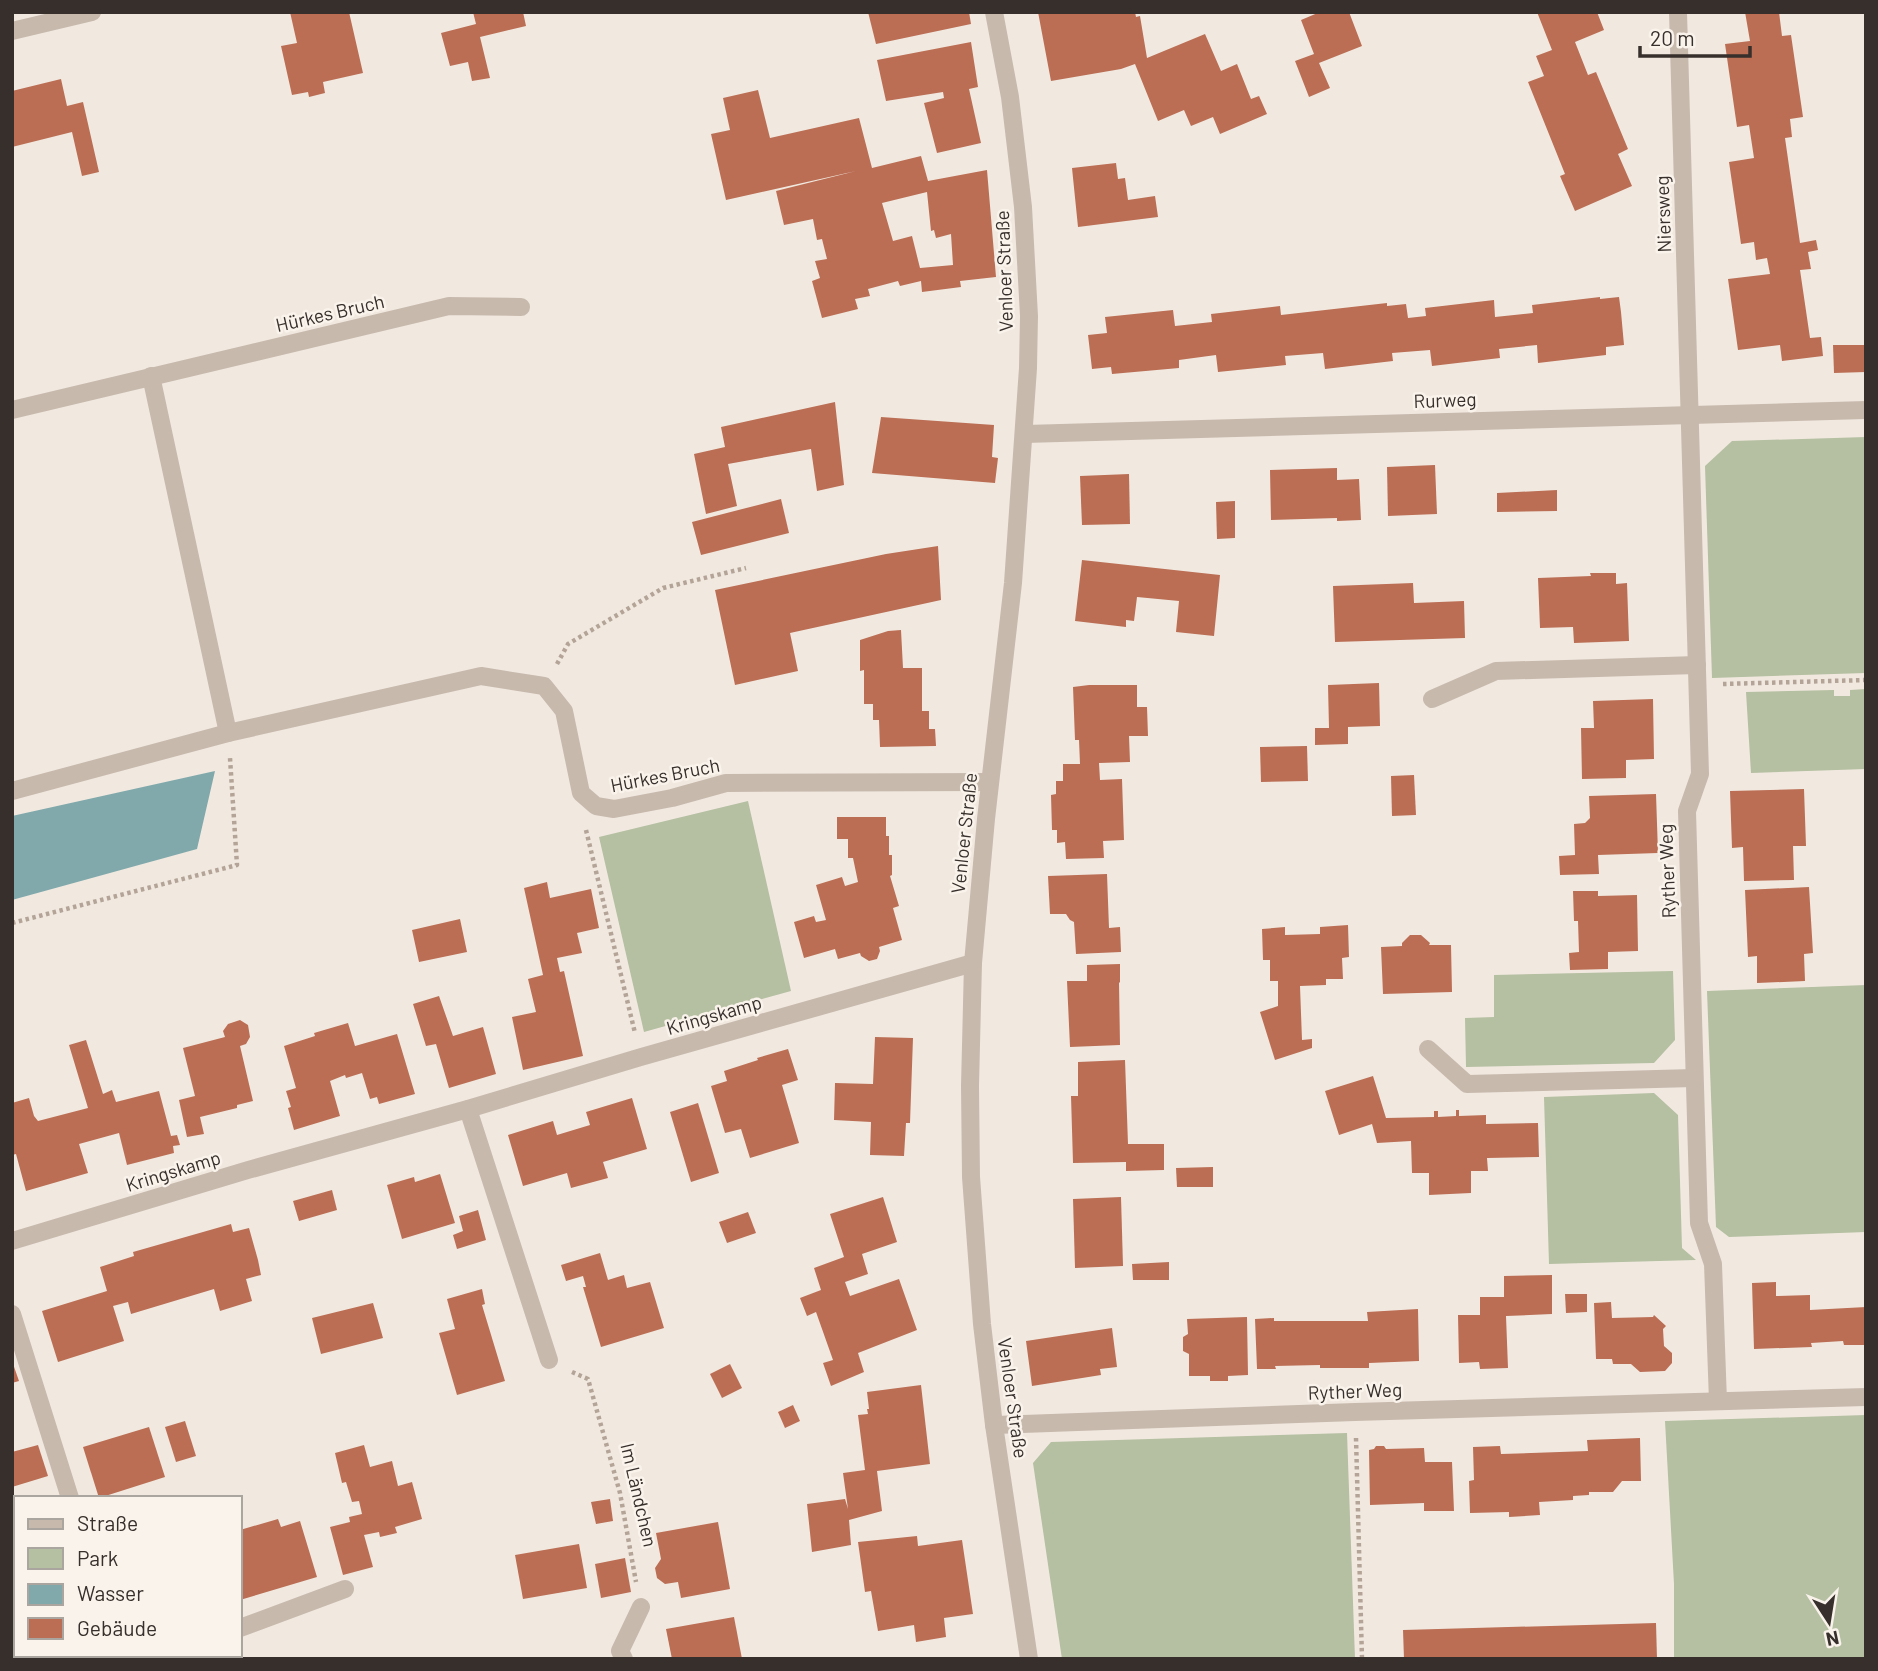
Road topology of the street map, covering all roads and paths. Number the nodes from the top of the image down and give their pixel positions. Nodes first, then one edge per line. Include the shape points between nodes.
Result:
1 (92, 12) edge
2 (994, 12) edge
3 (1678, 12) edge
4 (12, 31) edge
5 (521, 307) dead end
6 (151, 376) junction
7 (12, 410) edge
8 (1866, 410) edge
9 (1689, 414) junction
10 (1025, 434) junction
11 (746, 568) dead end
12 (1697, 665) junction
13 (1866, 680) edge
14 (1697, 685) junction
15 (544, 686) junction
16 (1432, 699) dead end
17 (228, 733) junction
18 (990, 782) junction
19 (12, 791) edge
20 (582, 793) junction
21 (12, 923) edge
22 (973, 964) junction
23 (1428, 1049) dead end
24 (641, 1057) junction
25 (1694, 1078) junction
26 (468, 1109) junction
27 (12, 1241) edge
28 (12, 1314) edge
29 (549, 1360) joint
30 (1866, 1397) edge
31 (1718, 1401) junction
32 (1355, 1412) junction
33 (994, 1425) junction
34 (68, 1496) edge
35 (345, 1589) dead end
36 (641, 1607) joint
37 (242, 1627) edge
38 (622, 1655) edge
39 (1028, 1659) edge
40 (1362, 1659) edge

1 - 4 street
2 - 10 street, Venloer Straße via 1023,207 1029,316
3 - 9 street, Niersweg
5 - 6 street, Hürkes Bruch via 449,306
6 - 7 street, Hürkes Bruch
6 - 17 street
8 - 9 street, Rurweg
9 - 10 street, Rurweg
9 - 12 street, Ryther Weg
10 - 18 street, Venloer Straße
11 - 15 path via 663,588 568,644
12 - 14 street, Ryther Weg
12 - 16 street via 1496,671
13 - 14 path
14 - 25 street, Ryther Weg via 1700,774 1687,810
15 - 17 street via 481,676
15 - 20 street via 564,711
17 - 19 street
17 - 21 path via 237,866
18 - 20 street, Hürkes Bruch via 726,783 614,809 596,806
18 - 22 street, Venloer Straße
20 - 24 path via 588,840
22 - 24 street, Kringskamp
22 - 33 street, Venloer Straße via 971,1177
23 - 25 street via 1467,1084
24 - 26 street, Kringskamp
25 - 31 street, Ryther Weg via 1699,1223 1713,1264
26 - 27 street, Kringskamp
26 - 29 street
28 - 34 street
29 - 36 path, Im Ländchen via 588,1379 620,1493
30 - 31 street, Ryther Weg
31 - 32 street, Ryther Weg
32 - 33 street, Ryther Weg
32 - 40 path
33 - 39 street, Venloer Straße
35 - 37 street
36 - 38 street

